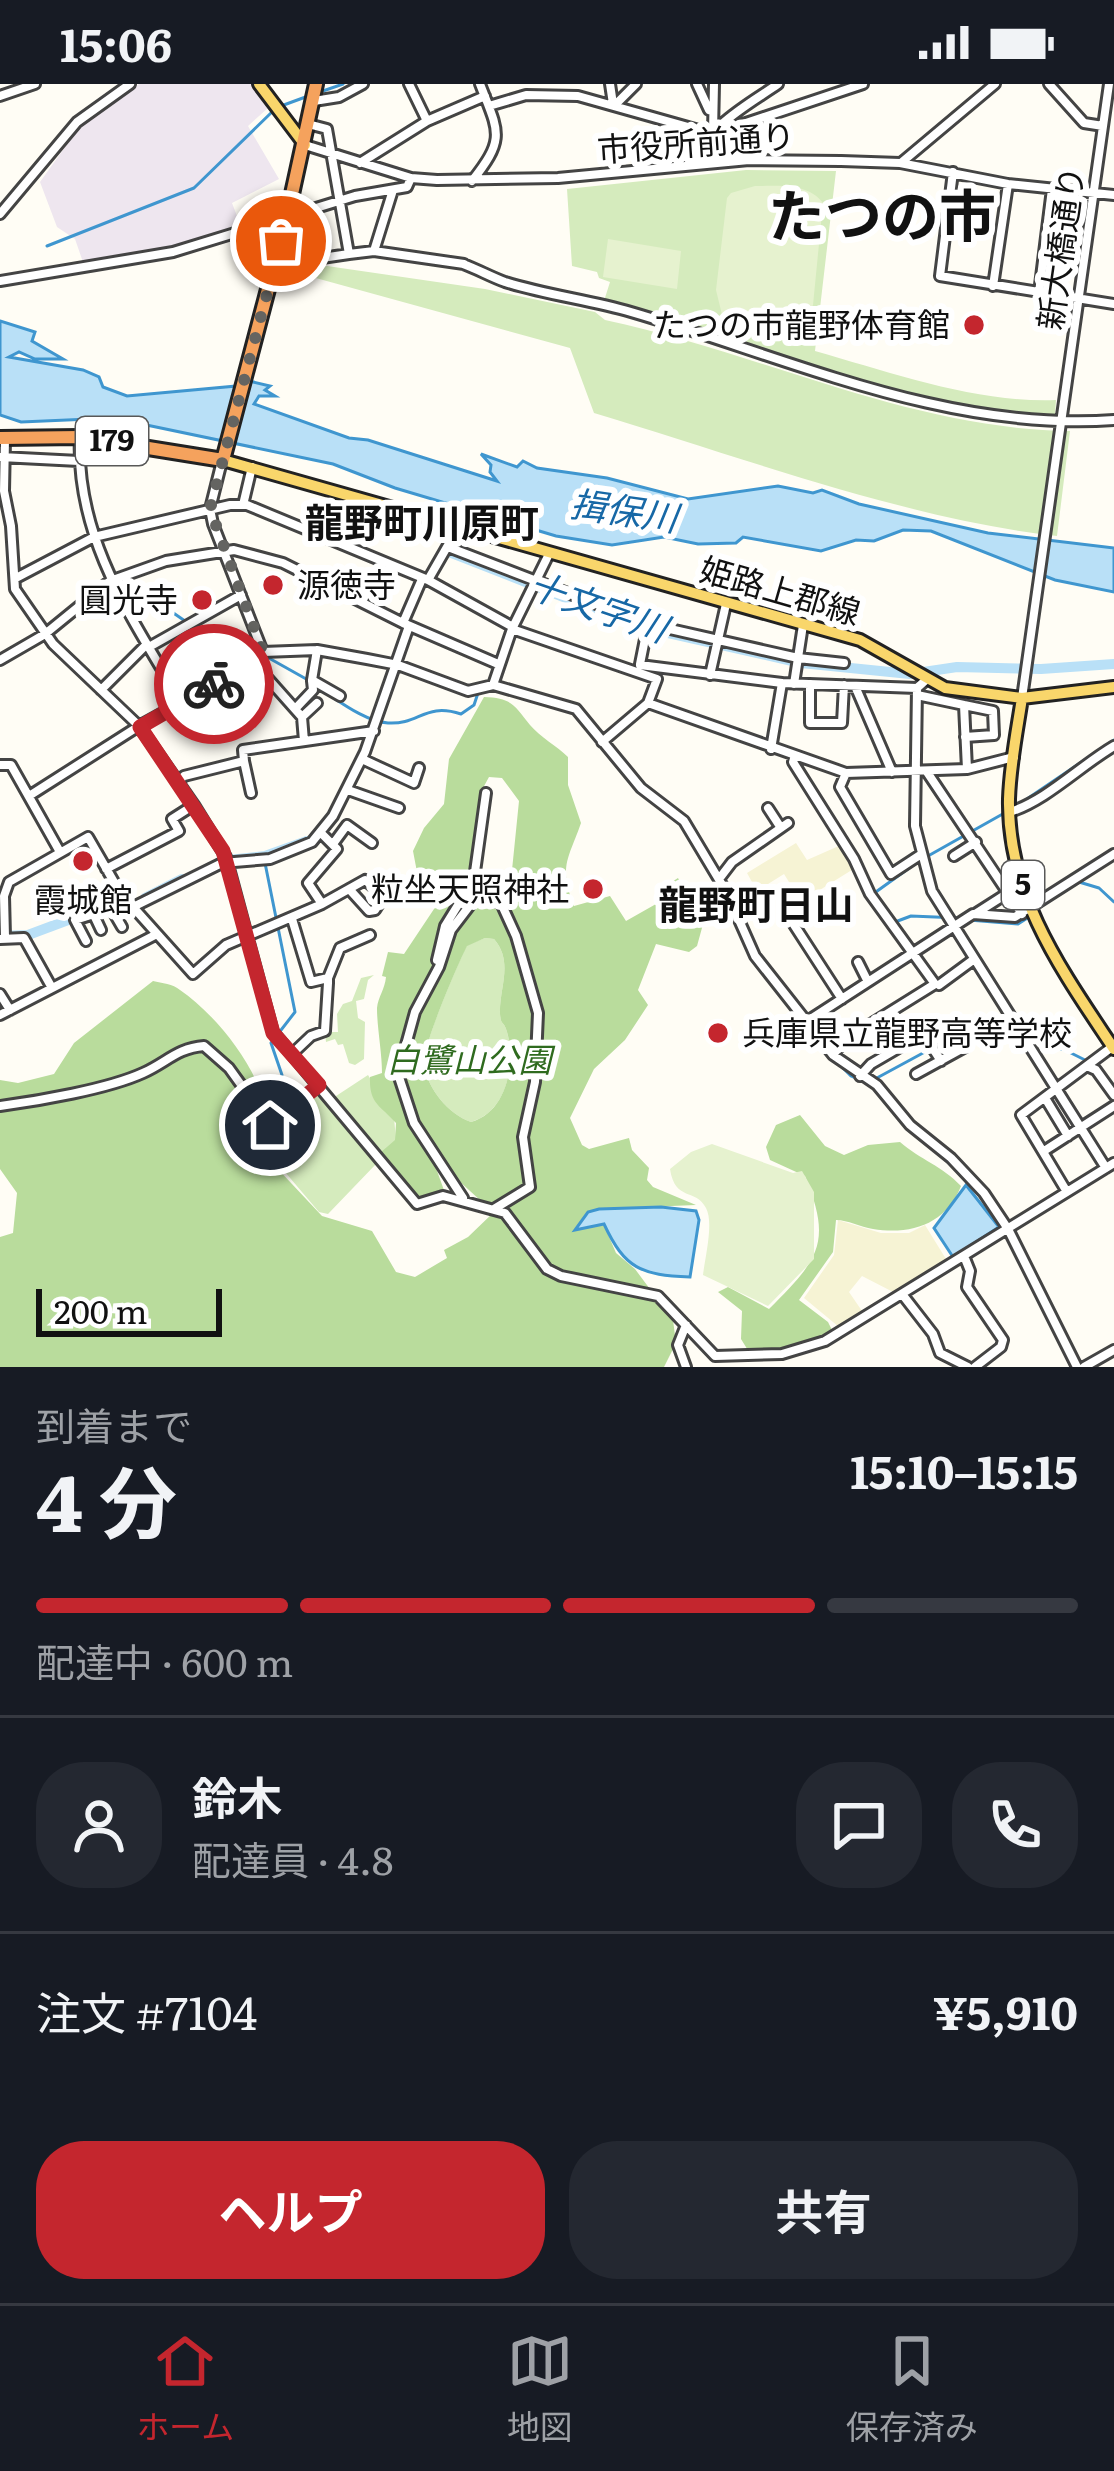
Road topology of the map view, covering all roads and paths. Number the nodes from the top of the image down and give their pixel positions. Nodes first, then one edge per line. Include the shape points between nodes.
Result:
1 (35, 84) edge
2 (259, 84) edge
3 (363, 84) edge
4 (409, 84) edge
5 (480, 84) edge
6 (610, 84) edge
7 (636, 84) edge
8 (697, 84) edge
9 (714, 84) edge
10 (778, 84) edge
11 (863, 84) edge
12 (995, 84) edge
13 (1049, 84) edge
14 (1109, 84) edge
15 (122, 86) edge
16 (542, 89) edge
17 (314, 90) edge
18 (0, 96) edge
19 (484, 96) junction
20 (614, 105) junction
21 (489, 106) junction
22 (711, 116) junction
23 (1107, 118) edge
24 (427, 121) junction
25 (308, 124) junction
26 (713, 134) junction
27 (304, 146) junction
28 (334, 155) junction
29 (360, 163) junction
30 (900, 163) junction
31 (698, 164) junction
32 (953, 172) junction
33 (411, 178) junction
34 (472, 182) junction
35 (1008, 184) junction
36 (1052, 189) junction
37 (393, 190) junction
38 (1094, 193) junction
39 (1114, 196) edge
40 (342, 200) junction
41 (0, 214) edge
42 (287, 217) junction
43 (374, 251) junction
44 (349, 254) junction
45 (463, 264) junction
46 (274, 267) junction
47 (495, 268) dead end
48 (0, 281) edge
49 (992, 286) junction
50 (1039, 292) junction
51 (1078, 299) junction
52 (1114, 304) edge
53 (1114, 420) edge
54 (1061, 423) junction
55 (80, 437) junction
56 (2, 438) edge
57 (224, 453) junction
58 (2, 457) edge
59 (79, 461) junction
60 (253, 467) junction
61 (2, 491) edge
62 (243, 506) junction
63 (3, 507) edge
64 (210, 509) junction
65 (459, 526) junction
66 (94, 536) junction
67 (223, 550) junction
68 (447, 550) junction
69 (549, 554) junction
70 (425, 579) junction
71 (110, 581) junction
72 (11, 582) junction
73 (533, 584) junction
74 (241, 595) junction
75 (726, 604) junction
76 (406, 624) junction
77 (648, 624) junction
78 (803, 626) junction
79 (512, 628) junction
80 (46, 635) junction
81 (717, 644) junction
82 (148, 645) junction
83 (317, 650) junction
84 (263, 652) junction
85 (0, 660) edge
86 (797, 662) junction
87 (254, 663) junction
88 (844, 663) dead end
89 (498, 664) junction
90 (398, 665) junction
91 (640, 668) junction
92 (710, 676) junction
93 (927, 679) junction
94 (312, 680) junction
95 (782, 683) junction
96 (794, 684) junction
97 (810, 685) junction
98 (494, 686) junction
99 (850, 686) junction
100 (1114, 688) edge
101 (101, 690) junction
102 (917, 691) junction
103 (340, 695) dead end
104 (1022, 698) junction
105 (182, 703) junction
106 (316, 703) dead end
107 (648, 703) junction
108 (964, 705) junction
109 (299, 713) junction
110 (140, 727) junction
111 (374, 731) junction
112 (965, 737) junction
113 (304, 741) junction
114 (602, 742) junction
115 (1114, 746) edge
116 (771, 749) junction
117 (795, 755) junction
118 (1014, 757) junction
119 (362, 759) junction
120 (244, 760) junction
121 (0, 765) edge
122 (419, 768) dead end
123 (967, 769) junction
124 (892, 772) junction
125 (914, 772) junction
126 (927, 772) junction
127 (846, 773) junction
128 (178, 782) junction
129 (348, 790) junction
130 (251, 793) dead end
131 (486, 793) dead end
132 (29, 796) junction
133 (194, 805) junction
134 (399, 808) dead end
135 (768, 808) dead end
136 (1010, 812) junction
137 (321, 833) junction
138 (971, 835) junction
139 (372, 843) dead end
140 (332, 844) junction
141 (59, 853) junction
142 (1114, 854) edge
143 (920, 855) junction
144 (954, 856) dead end
145 (226, 860) junction
146 (106, 869) junction
147 (718, 879) junction
148 (1022, 884) junction
149 (350, 890) dead end
150 (1008, 892) junction
151 (322, 904) junction
152 (129, 906) junction
153 (111, 908) junction
154 (1026, 911) junction
155 (93, 914) junction
156 (787, 914) dead end
157 (973, 914) junction
158 (292, 919) junction
159 (122, 927) dead end
160 (952, 928) junction
161 (101, 930) dead end
162 (157, 934) junction
163 (246, 935) junction
164 (370, 935) dead end
165 (3, 936) edge
166 (86, 941) dead end
167 (914, 953) junction
168 (973, 960) junction
169 (858, 962) dead end
170 (439, 967) junction
171 (344, 975) dead end
172 (328, 978) junction
173 (868, 982) junction
174 (940, 985) dead end
175 (52, 988) junction
176 (0, 994) edge
177 (842, 999) junction
178 (5, 1013) edge
179 (806, 1022) junction
180 (967, 1046) dead end
181 (1113, 1048) edge
182 (292, 1054) junction
183 (833, 1055) junction
184 (940, 1061) junction
185 (1086, 1065) junction
186 (916, 1074) dead end
187 (860, 1076) junction
188 (319, 1085) junction
189 (1057, 1089) junction
190 (1114, 1095) edge
191 (1045, 1098) junction
192 (0, 1106) edge
193 (1114, 1106) edge
194 (1081, 1127) junction
195 (1068, 1136) junction
196 (1044, 1151) junction
197 (1110, 1165) edge
198 (1067, 1192) junction
199 (464, 1200) junction
200 (494, 1208) junction
201 (1008, 1229) junction
202 (964, 1256) junction
203 (902, 1294) junction
204 (686, 1325) junction
205 (1114, 1350) edge
206 (686, 1367) edge
207 (971, 1367) edge
208 (1080, 1367) edge

1 - 18 street
2 - 27 main road
3 - 17 street via 339,97
4 - 24 street
5 - 19 street
6 - 20 street
7 - 20 street
8 - 22 street
9 - 22 street
10 - 26 street
11 - 26 street
12 - 30 street
13 - 23 street via 1084,123
14 - 23 street, 新大橋通り
15 - 41 street via 77,122
16 - 20 street
16 - 21 street
17 - 25 highway
19 - 21 street
19 - 24 street
20 - 26 street
21 - 34 street via 499,142
22 - 26 street
23 - 38 street, 新大橋通り
24 - 29 street
25 - 27 highway
25 - 28 street via 327,129
26 - 31 street
27 - 28 street, 市役所前通り
27 - 42 highway
28 - 29 street, 市役所前通り
28 - 40 street
29 - 33 street, 市役所前通り
30 - 31 street, 市役所前通り
30 - 32 street, 市役所前通り
31 - 34 street, 市役所前通り
32 - 35 street, 市役所前通り
32 - 49 street via 938,272
33 - 34 street, 市役所前通り
33 - 37 street via 407,188
35 - 36 street, 市役所前通り
35 - 49 street
36 - 38 street, 市役所前通り
36 - 50 street
37 - 40 street
37 - 43 street
38 - 39 street, 市役所前通り
38 - 51 street, 新大橋通り
40 - 42 street
40 - 44 street
42 - 46 highway
42 - 48 street via 173,252
43 - 44 street
43 - 45 street
44 - 46 street
45 - 47 street
45 - 54 street via 859,385 982,415
46 - 57 highway
49 - 50 street
50 - 51 street
51 - 52 street
51 - 54 street, 新大橋通り
53 - 54 street
54 - 104 street, 新大橋通り
55 - 56 highway, 179
55 - 57 highway, 179
55 - 59 street
56 - 58 street
57 - 60 main road, 姫路上郡線
57 - 64 street
58 - 59 street
58 - 61 street
59 - 66 street
60 - 62 street
60 - 65 main road, 姫路上郡線
61 - 63 street
62 - 64 street
62 - 70 street
63 - 72 street
64 - 66 street
64 - 67 street
65 - 68 street
65 - 69 main road, 姫路上郡線
66 - 71 street
66 - 72 street
67 - 71 street
67 - 74 street
67 - 76 street via 283,563
68 - 70 street
68 - 73 street
69 - 73 street
69 - 75 main road, 姫路上郡線
70 - 76 street
70 - 79 street
71 - 80 street
71 - 82 street
72 - 80 street
73 - 77 street
73 - 79 street
74 - 82 street
74 - 84 street
75 - 78 main road, 姫路上郡線
75 - 81 street
76 - 89 street
76 - 90 street
77 - 81 street
77 - 91 street
78 - 86 street
78 - 93 main road, 姫路上郡線 via 860,640
79 - 89 street
79 - 91 street
80 - 85 street
80 - 101 street
81 - 86 street
81 - 92 street
82 - 101 street
82 - 105 street
83 - 84 street
83 - 90 street
83 - 94 street
84 - 87 street
86 - 88 street
86 - 96 street
87 - 105 street
87 - 109 street
89 - 98 street
90 - 98 street via 468,691
90 - 111 street
91 - 92 street
91 - 107 street via 656,680
92 - 95 street
93 - 102 street
93 - 104 main road, 姫路上郡線
94 - 103 street
94 - 109 street
95 - 96 street
95 - 116 street
96 - 97 street
97 - 99 street
97 - 99 street via 810,723 842,724
98 - 114 street via 576,709
99 - 102 street
99 - 124 street
100 - 104 main road, 姫路上郡線
101 - 110 street
102 - 108 street
102 - 125 street
104 - 118 main road, 5
105 - 110 street
106 - 109 street
107 - 114 street
107 - 116 street
108 - 112 street
108 - 112 street via 993,711 994,722 994,735
109 - 113 street
110 - 128 street
110 - 132 street
111 - 113 street
111 - 119 street
112 - 123 street
113 - 120 street via 243,750
114 - 147 street via 641,788 684,821
115 - 136 street
116 - 117 street
117 - 127 street
117 - 167 street via 870,894
118 - 123 street
118 - 136 main road, 5
119 - 122 street via 414,783
119 - 129 street
120 - 128 street
120 - 130 street
121 - 132 street via 11,765
123 - 126 street
124 - 125 street
124 - 127 street
125 - 126 street
125 - 143 street
126 - 138 street
127 - 143 street via 840,787 891,874
128 - 133 street
129 - 134 street
129 - 137 street
131 - 170 street via 474,879 445,926
132 - 141 street
133 - 145 street
133 - 146 street via 172,819 179,832
135 - 147 street via 785,826
136 - 148 main road, 5
137 - 140 street
137 - 145 street via 266,859
138 - 144 street
138 - 150 street
139 - 140 street via 346,825
140 - 151 street via 337,849 308,883
141 - 146 street via 88,837
141 - 165 street via 9,881
142 - 154 street
143 - 160 street
145 - 152 street
145 - 163 street
146 - 152 street
147 - 179 street via 755,956
148 - 150 street
148 - 154 main road, 5
149 - 151 street
150 - 154 street
150 - 157 street
151 - 158 street
152 - 153 street
152 - 162 street
153 - 155 street
153 - 159 street
154 - 157 street
154 - 181 main road, 5
155 - 161 street
155 - 166 street via 75,920
156 - 177 street
157 - 160 street
158 - 163 street
158 - 172 street via 311,982
160 - 167 street
160 - 168 street
162 - 163 street via 193,974
162 - 175 street
163 - 182 street via 273,1033
164 - 172 street via 340,948
165 - 175 street via 24,938
167 - 173 street
167 - 183 street via 935,984
168 - 174 street
168 - 189 street
169 - 173 street
170 - 199 street via 415,1012 398,1074 414,1123
170 - 200 street via 477,896 501,903 536,1000 537,1051 524,1120 530,1186
171 - 172 street
172 - 182 street via 325,1031
173 - 177 street
175 - 178 street
176 - 178 street
177 - 179 street
179 - 183 street
180 - 184 street
181 - 185 street
182 - 188 street
183 - 187 street
184 - 186 street
184 - 187 street via 927,1031
185 - 189 street
185 - 190 street
187 - 201 street via 962,1170
188 - 192 street via 270,1125 204,1046 173,1053 143,1073
188 - 199 street via 410,1198
189 - 191 street
189 - 194 street
191 - 195 street
191 - 196 street via 1022,1115
193 - 194 street
194 - 195 street
194 - 197 street
195 - 196 street
196 - 198 street
197 - 198 street
198 - 201 street
199 - 200 street
200 - 204 street via 510,1216 547,1269 651,1293
201 - 202 street
201 - 208 street
202 - 203 street
202 - 207 street via 967,1287 1003,1340
203 - 204 street via 793,1352 716,1356
203 - 207 street via 940,1353
204 - 206 street via 678,1345
205 - 208 street

